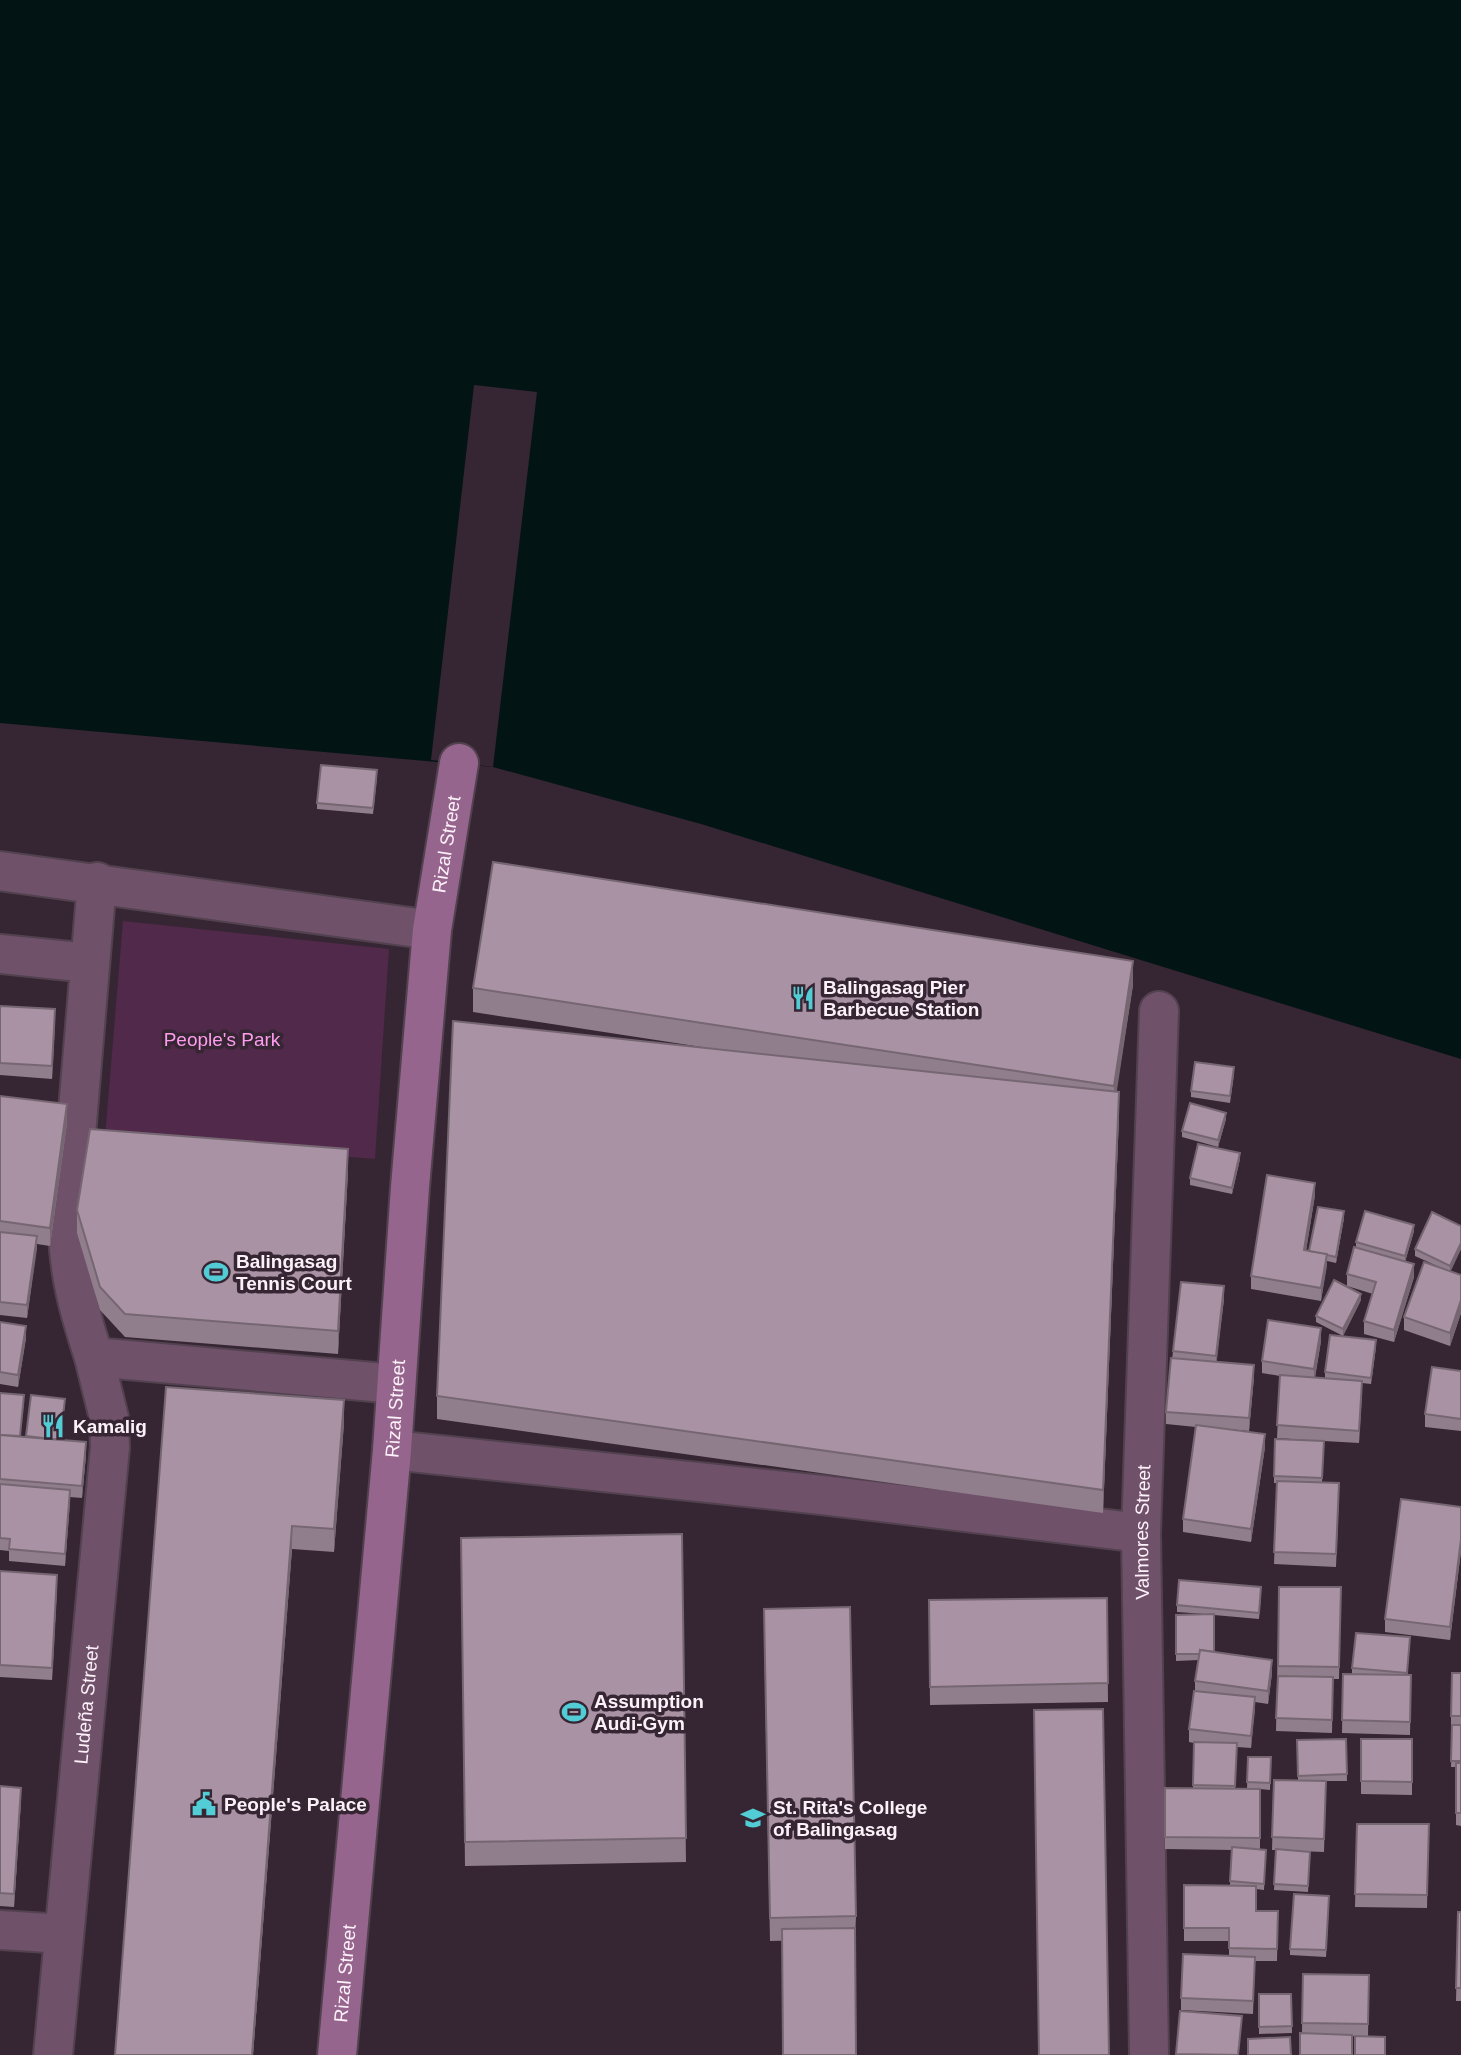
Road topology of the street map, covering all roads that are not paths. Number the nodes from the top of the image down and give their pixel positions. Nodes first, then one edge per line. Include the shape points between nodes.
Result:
1 (459, 763) dead end
2 (0, 872) edge
3 (97, 882) junction
4 (432, 930) junction
5 (0, 954) edge
6 (89, 963) junction
7 (1159, 1011) dead end
8 (94, 1357) junction
9 (396, 1384) junction
10 (392, 1450) junction
11 (1141, 1533) junction
12 (0, 1930) edge
13 (64, 1934) junction
14 (53, 2055) edge
15 (337, 2055) edge
16 (1149, 2055) edge

1 - 4 street, Rizal Street
2 - 3 street
3 - 4 street
3 - 6 street, Ludeña Street
4 - 9 street, Rizal Street
5 - 6 street
6 - 8 street, Ludeña Street via 68,1267
7 - 11 street, Valmores Street
8 - 9 street
8 - 13 street, Ludeña Street via 109,1418 110,1447
9 - 10 street, Rizal Street
10 - 11 street
10 - 15 street, Rizal Street
11 - 16 street, Valmores Street
12 - 13 street
13 - 14 street, Ludeña Street

